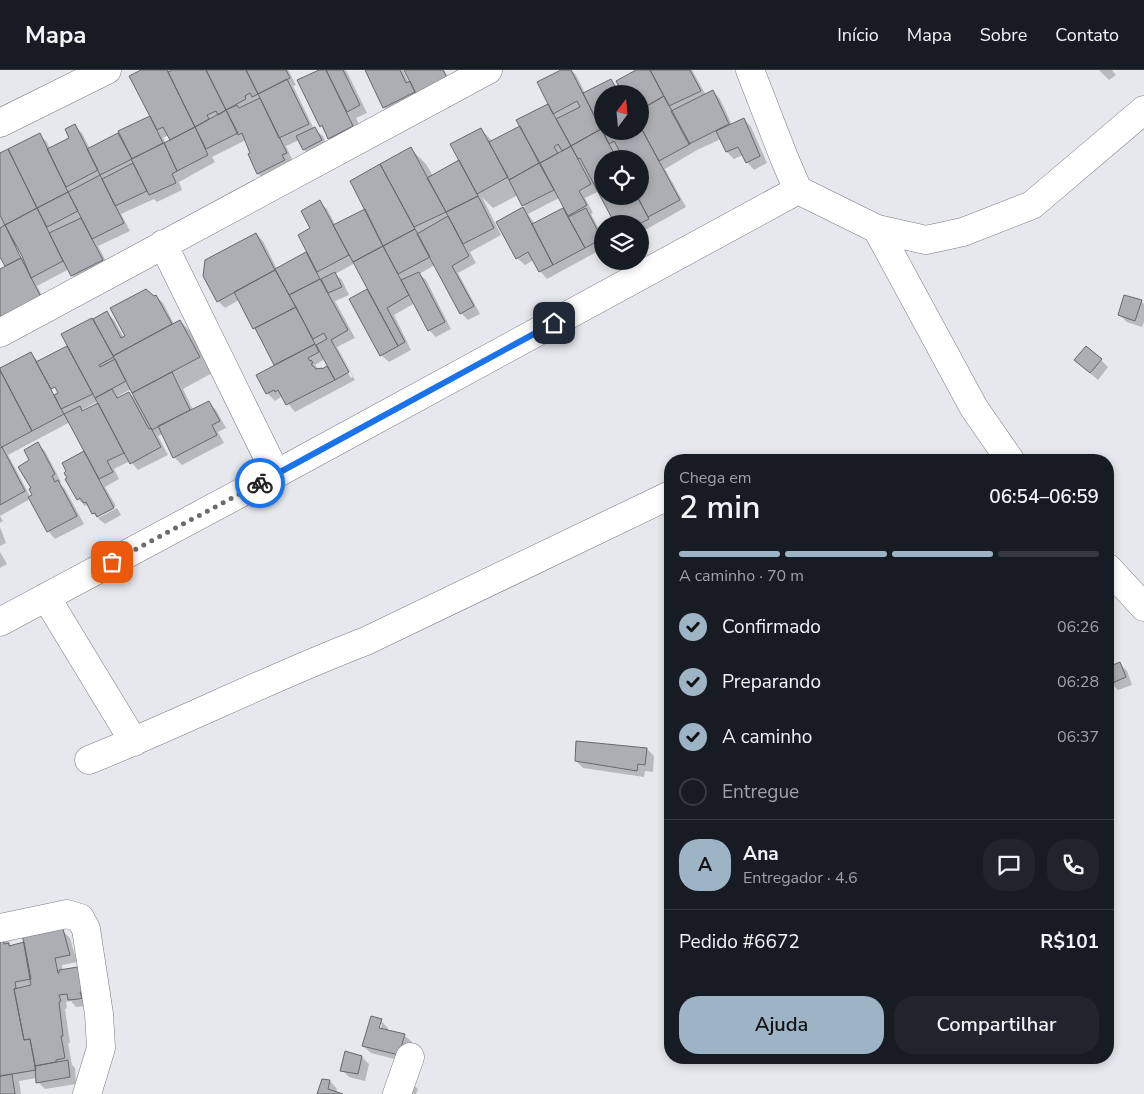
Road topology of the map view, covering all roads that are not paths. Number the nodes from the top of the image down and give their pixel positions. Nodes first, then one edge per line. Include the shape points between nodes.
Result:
1 (107, 70) edge
2 (488, 70) edge
3 (750, 70) edge
4 (1144, 110) edge
5 (0, 123) edge
6 (798, 190) junction
7 (877, 229) junction
8 (163, 244) junction
9 (0, 333) edge
10 (1006, 454) edge
11 (276, 474) junction
12 (664, 498) edge
13 (1114, 574) edge
14 (46, 597) junction
15 (1144, 607) edge
16 (0, 622) edge
17 (134, 742) junction
18 (89, 760) dead end
19 (0, 928) edge
20 (410, 1057) dead end
21 (87, 1094) edge
22 (397, 1094) edge

1 - 5 street
2 - 8 street
3 - 6 street
4 - 7 street via 1032,205 963,232 926,240
6 - 7 street
6 - 11 street
7 - 10 street via 974,408
8 - 9 street
8 - 11 street
11 - 14 street
12 - 17 street via 366,641
13 - 15 street
14 - 16 street
14 - 17 street
17 - 18 street
19 - 21 street via 67,914 80,918 86,929 101,1048
20 - 22 street

